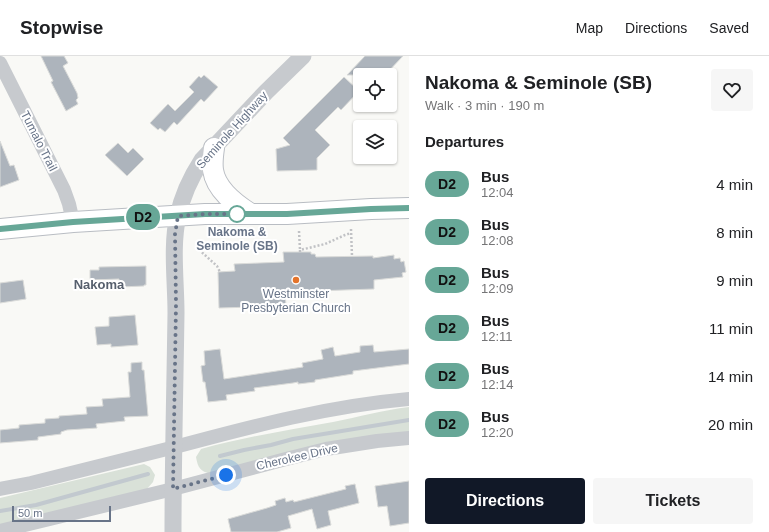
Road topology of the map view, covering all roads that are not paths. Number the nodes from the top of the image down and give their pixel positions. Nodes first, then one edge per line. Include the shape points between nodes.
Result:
1 (303, 56) edge
2 (0, 63) edge
3 (214, 148) junction
4 (409, 208) edge
5 (251, 214) junction
6 (178, 216) junction
7 (73, 222) junction
8 (0, 229) edge
9 (409, 399) edge
10 (409, 438) edge
11 (174, 447) junction
12 (0, 489) edge
13 (173, 489) junction
14 (0, 531) edge
15 (173, 532) edge

1 - 3 street, Seminole Highway
2 - 7 street, Tumalo Trail via 64,190
3 - 5 main road via 212,170 216,182 235,204
3 - 6 street, Seminole Highway via 194,172
4 - 5 main road
5 - 6 main road
6 - 7 main road
6 - 11 street, Seminole Highway via 175,234
7 - 8 main road
9 - 11 street via 334,408
10 - 13 street, Cherokee Drive via 326,449
11 - 12 street
11 - 13 street, Seminole Highway
13 - 14 street, Cherokee Drive
13 - 15 street, Seminole Highway

